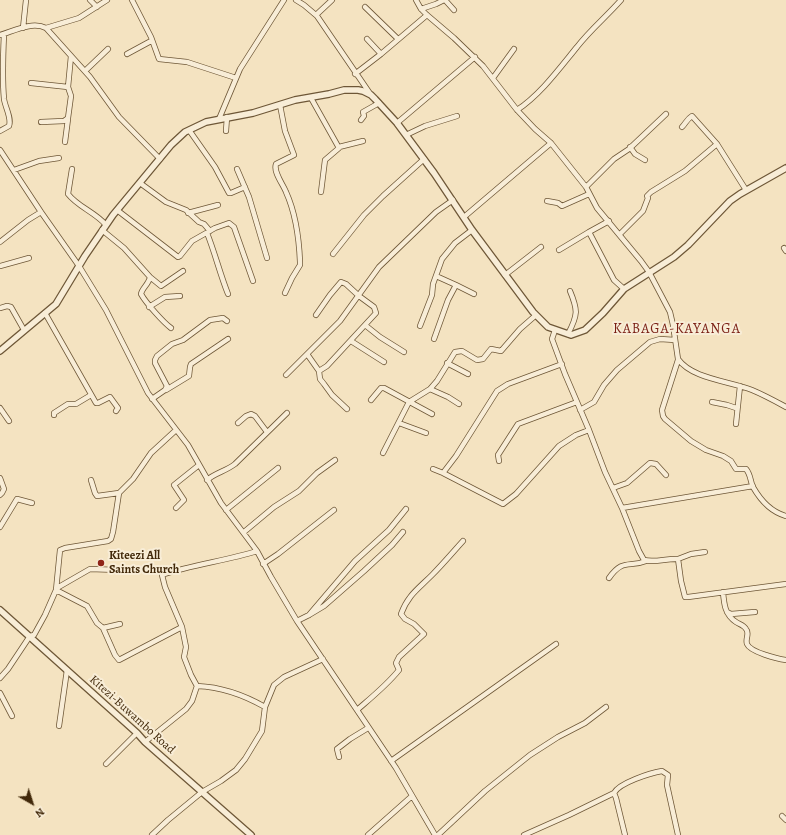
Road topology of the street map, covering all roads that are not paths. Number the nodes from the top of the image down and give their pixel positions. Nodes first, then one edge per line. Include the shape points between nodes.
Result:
1 (26, 0) edge
2 (90, 0) edge
3 (107, 0) edge
4 (132, 0) edge
5 (284, 0) edge
6 (296, 0) edge
7 (332, 0) edge
8 (416, 0) edge
9 (444, 0) edge
10 (622, 0) edge
11 (97, 7) junction
12 (365, 7) dead end
13 (421, 9) junction
14 (454, 10) dead end
15 (316, 15) junction
16 (427, 15) junction
17 (23, 28) junction
18 (46, 28) junction
19 (2, 34) edge
20 (367, 39) dead end
21 (398, 39) junction
22 (152, 41) junction
23 (108, 49) dead end
24 (514, 49) dead end
25 (126, 54) dead end
26 (381, 54) junction
27 (71, 56) junction
28 (475, 58) junction
29 (85, 71) junction
30 (356, 74) junction
31 (236, 78) junction
32 (493, 78) junction
33 (31, 83) dead end
34 (68, 87) junction
35 (371, 95) junction
36 (311, 98) junction
37 (379, 103) junction
38 (280, 105) junction
39 (517, 110) junction
40 (666, 114) dead end
41 (457, 116) dead end
42 (227, 117) junction
43 (68, 119) junction
44 (219, 119) junction
45 (361, 120) dead end
46 (40, 122) dead end
47 (397, 123) junction
48 (682, 127) dead end
49 (189, 130) junction
50 (0, 131) edge
51 (226, 131) dead end
52 (406, 136) junction
53 (363, 141) dead end
54 (65, 142) dead end
55 (551, 143) junction
56 (717, 144) junction
57 (339, 147) junction
58 (630, 148) junction
59 (0, 150) edge
60 (59, 158) dead end
61 (160, 159) junction
62 (424, 159) junction
63 (645, 160) dead end
64 (786, 168) edge
65 (72, 169) dead end
66 (237, 169) dead end
67 (14, 170) junction
68 (140, 183) junction
69 (245, 187) junction
70 (586, 187) junction
71 (746, 190) junction
72 (321, 192) dead end
73 (589, 194) junction
74 (453, 200) junction
75 (548, 201) dead end
76 (218, 205) dead end
77 (117, 210) junction
78 (40, 212) junction
79 (188, 213) junction
80 (464, 217) junction
81 (609, 221) junction
82 (106, 225) junction
83 (102, 230) junction
84 (472, 230) junction
85 (208, 232) junction
86 (589, 232) junction
87 (620, 234) junction
88 (0, 242) edge
89 (541, 247) dead end
90 (560, 250) dead end
91 (334, 254) dead end
92 (29, 258) dead end
93 (267, 258) dead end
94 (0, 266) edge
95 (78, 266) junction
96 (183, 271) dead end
97 (649, 272) junction
98 (505, 275) junction
99 (436, 276) junction
100 (150, 277) junction
101 (253, 282) dead end
102 (456, 285) junction
103 (624, 289) junction
104 (570, 291) dead end
105 (285, 293) dead end
106 (228, 294) dead end
107 (474, 294) dead end
108 (180, 296) dead end
109 (359, 296) junction
110 (149, 307) junction
111 (0, 308) edge
112 (45, 313) junction
113 (316, 315) dead end
114 (536, 315) junction
115 (227, 321) dead end
116 (365, 325) junction
117 (420, 326) dead end
118 (171, 328) dead end
119 (24, 330) junction
120 (555, 330) junction
121 (568, 334) junction
122 (228, 339) dead end
123 (434, 339) dead end
124 (675, 340) junction
125 (351, 341) junction
126 (0, 351) edge
127 (404, 352) dead end
128 (307, 354) junction
129 (678, 360) junction
130 (384, 362) dead end
131 (447, 363) junction
132 (562, 364) junction
133 (319, 371) junction
134 (468, 374) dead end
135 (286, 375) dead end
136 (740, 386) junction
137 (430, 389) junction
138 (165, 390) junction
139 (91, 395) junction
140 (152, 399) junction
141 (371, 400) dead end
142 (409, 402) junction
143 (576, 402) junction
144 (712, 402) dead end
145 (459, 404) dead end
146 (786, 406) edge
147 (0, 408) edge
148 (736, 408) junction
149 (347, 409) dead end
150 (580, 410) junction
151 (116, 411) dead end
152 (287, 412) dead end
153 (432, 414) dead end
154 (54, 415) dead end
155 (9, 421) dead end
156 (238, 423) dead end
157 (399, 423) junction
158 (736, 424) dead end
159 (176, 430) junction
160 (589, 430) junction
161 (268, 432) junction
162 (426, 433) dead end
163 (383, 453) dead end
164 (335, 460) dead end
165 (499, 461) dead end
166 (199, 465) junction
167 (278, 468) dead end
168 (433, 469) dead end
169 (443, 473) junction
170 (666, 475) dead end
171 (0, 478) edge
172 (91, 480) dead end
173 (207, 480) junction
174 (753, 486) junction
175 (613, 488) junction
176 (119, 493) junction
177 (0, 495) edge
178 (32, 503) dead end
179 (176, 508) dead end
180 (406, 508) dead end
181 (622, 508) junction
182 (226, 510) junction
183 (334, 510) dead end
184 (786, 516) edge
185 (0, 527) edge
186 (244, 532) junction
187 (402, 532) dead end
188 (463, 541) dead end
189 (257, 551) junction
190 (705, 552) dead end
191 (678, 558) junction
192 (646, 561) junction
193 (264, 564) junction
194 (118, 570) dead end
195 (609, 578) dead end
196 (786, 584) edge
197 (57, 589) junction
198 (723, 592) junction
199 (0, 610) edge
200 (727, 612) junction
201 (755, 612) dead end
202 (309, 615) junction
203 (297, 621) junction
204 (120, 624) dead end
205 (182, 627) junction
206 (103, 628) junction
207 (30, 636) junction
208 (556, 644) dead end
209 (323, 658) junction
210 (786, 660) edge
211 (67, 670) junction
212 (0, 678) edge
213 (197, 686) junction
214 (0, 693) edge
215 (606, 706) dead end
216 (266, 707) junction
217 (357, 710) junction
218 (12, 716) dead end
219 (59, 726) dead end
220 (368, 728) junction
221 (137, 733) junction
222 (145, 742) junction
223 (339, 757) dead end
224 (391, 761) junction
225 (106, 764) dead end
226 (202, 792) junction
227 (614, 794) junction
228 (412, 796) junction
229 (152, 835) edge
230 (251, 835) edge
231 (368, 835) edge
232 (435, 835) edge
233 (438, 835) edge
234 (524, 835) edge
235 (625, 835) edge
236 (678, 835) edge

1 - 17 street
2 - 11 street
3 - 11 street
4 - 22 street
5 - 31 street
6 - 15 street
7 - 15 street
8 - 13 street
9 - 13 street
9 - 14 street
10 - 39 street via 537,94
11 - 18 street via 79,18
12 - 21 street
13 - 16 street
15 - 30 street
16 - 21 street
16 - 28 street
17 - 18 street
17 - 19 street
18 - 27 street
19 - 50 street via 4,98 10,123
20 - 26 street
21 - 26 street
22 - 25 street
22 - 31 street via 159,60 187,62
23 - 29 street
24 - 32 street
26 - 30 street
27 - 29 street
27 - 34 street
28 - 32 street
28 - 47 street
29 - 61 street via 119,117
30 - 35 street
31 - 44 street
32 - 39 street
33 - 34 street
34 - 43 street via 71,96
35 - 36 street via 358,90 344,90
35 - 37 street
36 - 38 street
36 - 57 street
37 - 45 street via 364,112
37 - 47 street
38 - 42 street
38 - 105 street via 285,131 294,155 276,164 275,168 296,218 300,262
39 - 55 street
40 - 58 street
41 - 52 street via 425,126
42 - 44 street
42 - 51 street
43 - 46 street
43 - 54 street
44 - 49 street
47 - 52 street
48 - 56 street via 692,116
49 - 61 street via 171,145
49 - 69 street via 215,167 229,193
52 - 62 street
53 - 57 street
55 - 70 street
55 - 80 street
56 - 71 street
56 - 87 street via 677,177 651,192 647,196 643,211
57 - 72 street via 324,160
58 - 63 street
58 - 70 street via 614,159
59 - 67 street
60 - 67 street via 39,161
61 - 68 street
62 - 74 street
62 - 91 street via 364,215
64 - 71 street
65 - 82 street via 68,194
66 - 69 street
67 - 78 street
68 - 77 street
68 - 79 street via 166,202
69 - 93 street
70 - 73 street
71 - 97 street via 730,201 674,257
73 - 75 street via 562,206
73 - 81 street
74 - 80 street
74 - 109 street via 436,212 387,259
76 - 79 street
77 - 82 street
77 - 85 street via 178,257 192,241
78 - 88 street
78 - 95 street
79 - 85 street via 204,224
80 - 84 street
81 - 86 street
81 - 87 street
82 - 83 street
83 - 95 street
83 - 100 street via 124,248
84 - 98 street
84 - 99 street via 446,253
85 - 101 street via 229,223 233,226
85 - 106 street
86 - 90 street
86 - 103 street via 614,280
87 - 97 street
89 - 98 street
92 - 94 street
95 - 112 street via 60,299
95 - 140 street via 106,310
96 - 100 street via 161,286
97 - 103 street
97 - 124 street via 670,312
98 - 114 street
99 - 102 street
99 - 117 street
100 - 110 street via 140,293
102 - 107 street
102 - 123 street
103 - 121 street via 591,325 579,332
104 - 121 street via 576,304 575,321
108 - 110 street via 164,297
109 - 113 street via 342,282
109 - 116 street via 376,310 376,314
109 - 128 street via 340,322
110 - 118 street
111 - 119 street via 11,308
112 - 119 street
112 - 139 street
114 - 120 street
114 - 131 street via 501,351 491,349 483,359 477,360 462,351 455,352
115 - 138 street via 223,318 210,320 157,356 155,363 167,386
116 - 125 street
116 - 127 street
119 - 126 street
120 - 121 street
120 - 132 street via 552,339
122 - 138 street via 191,364 189,376
124 - 129 street
124 - 150 street via 660,339 650,342 617,370 594,402
125 - 130 street
125 - 133 street
128 - 133 street
128 - 135 street
129 - 136 street via 692,371
129 - 174 street via 662,410 663,416 699,446 723,456 731,461 736,469 746,470 750,474
131 - 134 street
131 - 137 street
132 - 143 street
132 - 169 street via 508,384 497,391
133 - 149 street via 320,379
136 - 146 street
136 - 148 street
137 - 142 street
137 - 145 street
138 - 140 street
139 - 151 street via 97,404 110,397 118,408
139 - 154 street via 76,404 63,406 54,412
140 - 159 street
141 - 142 street via 382,388
142 - 153 street
142 - 157 street
143 - 150 street
143 - 165 street via 518,424 498,455
144 - 148 street
147 - 155 street
148 - 158 street
150 - 160 street
152 - 161 street
156 - 161 street via 251,414
157 - 162 street
157 - 163 street
159 - 166 street
159 - 176 street via 151,453 133,479
160 - 169 street via 559,446 521,489 503,504
160 - 175 street
161 - 173 street via 235,464
164 - 186 street
166 - 173 street
166 - 179 street via 174,485 184,500
167 - 182 street
168 - 169 street
170 - 175 street via 656,464 650,463 628,483
171 - 177 street via 4,489
172 - 176 street via 97,496
173 - 182 street
174 - 181 street
174 - 184 street via 770,509
175 - 181 street
176 - 197 street via 111,539 60,550
178 - 185 street via 17,499
180 - 202 street via 388,530 354,561
181 - 192 street via 637,546
182 - 186 street
183 - 193 street
186 - 189 street
187 - 202 street via 364,571 324,606
188 - 217 street via 411,594 404,605 401,614 424,634 399,657 396,663 399,670 395,675
189 - 193 street
189 - 205 street via 162,575 164,587
190 - 191 street
191 - 192 street
191 - 198 street via 685,597
192 - 195 street via 621,566
193 - 203 street
194 - 197 street via 90,569
196 - 198 street
197 - 206 street via 84,604
197 - 207 street via 36,633
198 - 200 street
199 - 207 street, Kitezi-Buwambo Road
200 - 201 street
200 - 210 street via 748,631 748,646 760,653
202 - 203 street
203 - 209 street
204 - 206 street
205 - 206 street via 119,660
205 - 213 street via 186,647 184,657
207 - 211 street, Kitezi-Buwambo Road
207 - 212 street
208 - 224 street
209 - 216 street via 284,677 274,685
209 - 217 street
211 - 219 street
211 - 221 street, Kitezi-Buwambo Road
213 - 216 street via 229,690
213 - 222 street via 186,709
214 - 218 street
215 - 233 street via 585,723 530,754
216 - 226 street via 262,731 245,760 221,782
217 - 220 street
220 - 223 street via 342,744 337,749
220 - 224 street
221 - 222 street, Kitezi-Buwambo Road
221 - 225 street
222 - 226 street, Kitezi-Buwambo Road
224 - 228 street
226 - 229 street
226 - 230 street, Kitezi-Buwambo Road
227 - 234 street
227 - 235 street
227 - 236 street via 616,789 629,782 662,771 668,776 667,786
228 - 231 street
228 - 232 street

